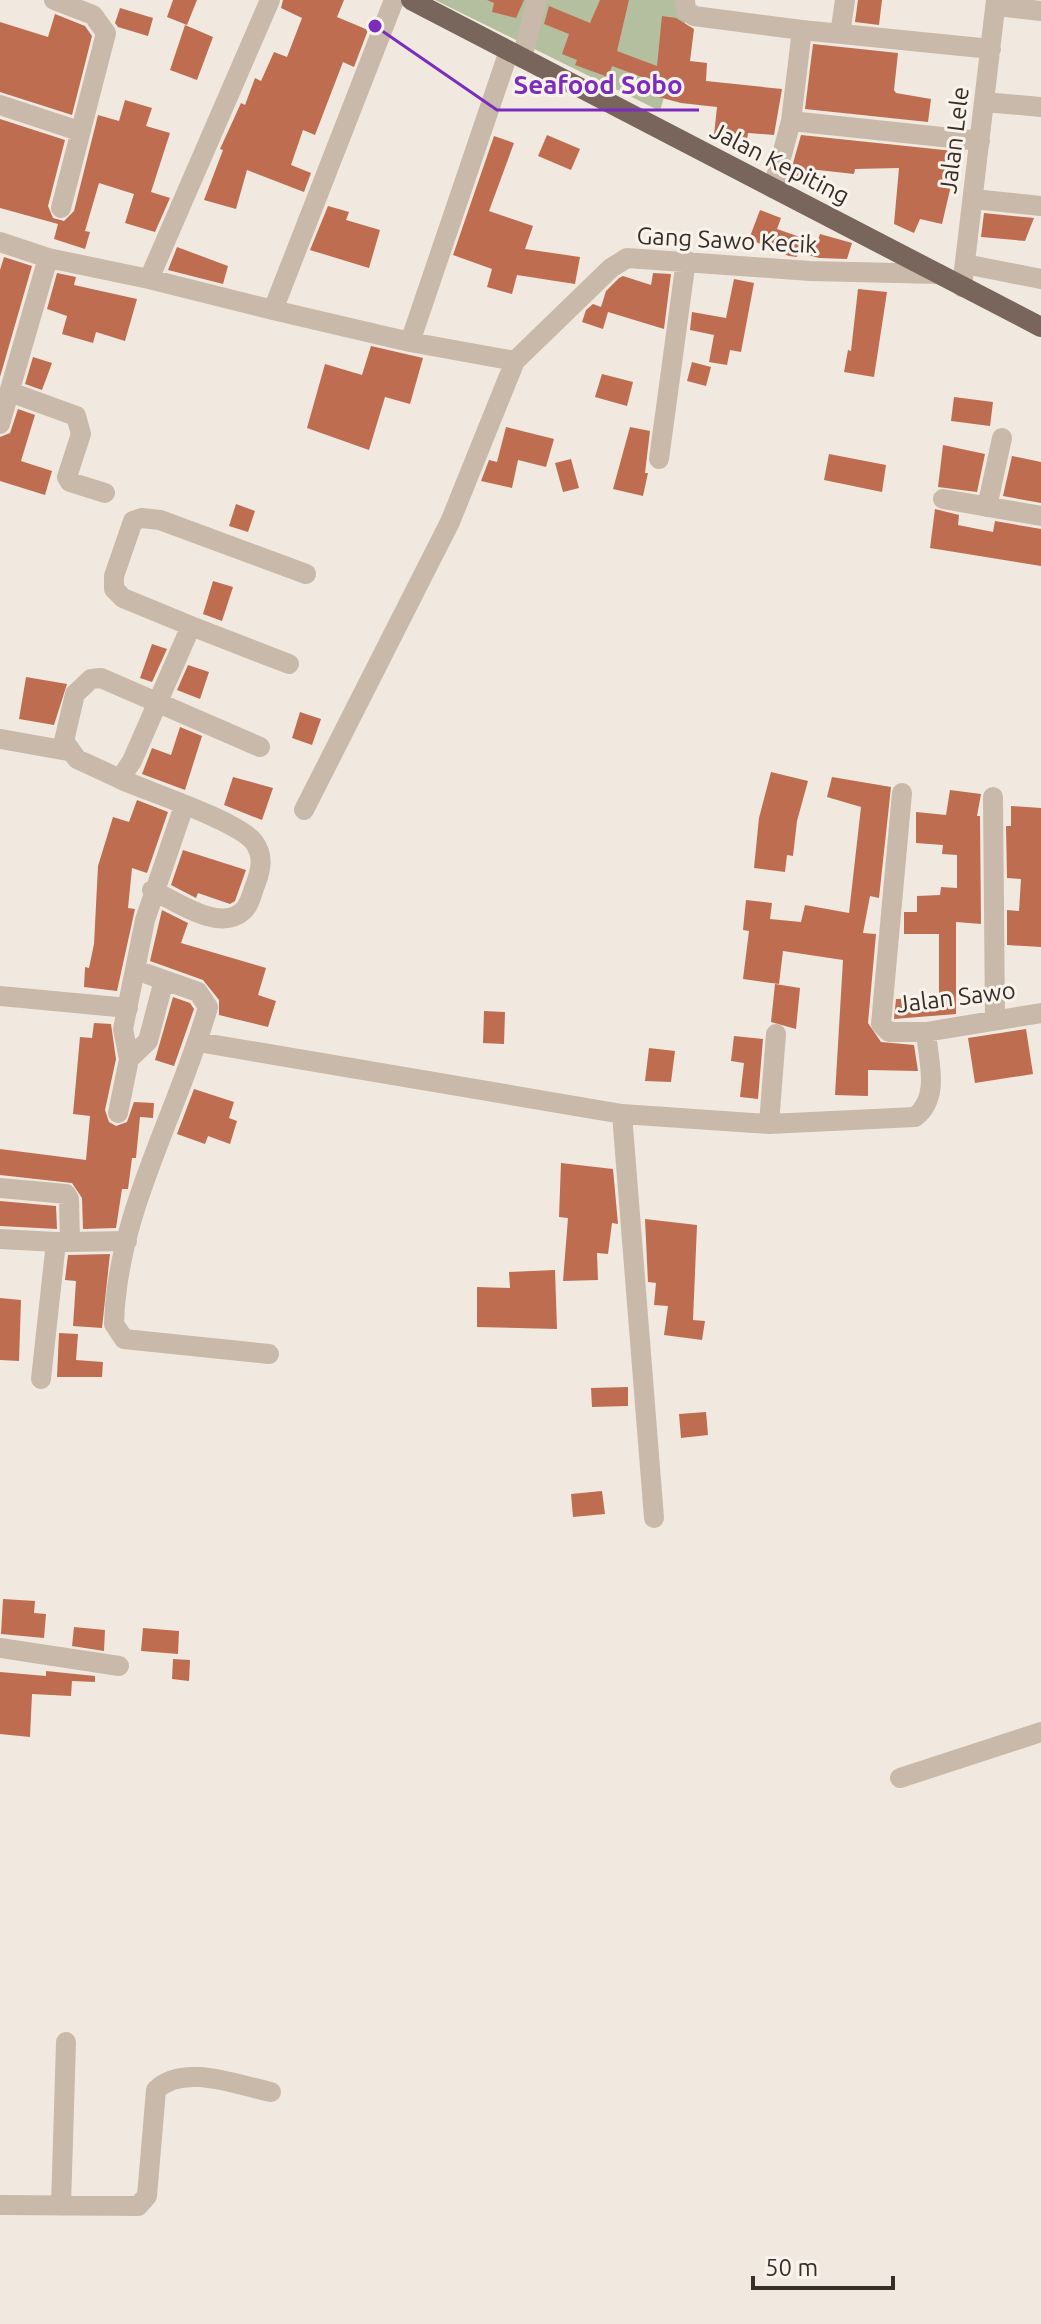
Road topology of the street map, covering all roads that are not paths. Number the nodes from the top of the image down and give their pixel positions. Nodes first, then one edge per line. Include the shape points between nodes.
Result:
1 (54, 0) edge
2 (270, 0) edge
3 (394, 0) edge
4 (411, 0) edge
5 (537, 0) edge
6 (685, 0) edge
7 (845, 0) edge
8 (996, 3) edge
9 (1041, 11) edge
10 (802, 30) junction
11 (840, 34) junction
12 (991, 49) junction
13 (516, 54) junction
14 (984, 102) junction
15 (0, 105) edge
16 (1041, 107) edge
17 (791, 121) junction
18 (79, 131) junction
19 (980, 141) junction
20 (773, 188) junction
21 (973, 199) junction
22 (1041, 206) edge
23 (61, 208) dead end
24 (0, 242) edge
25 (48, 258) junction
26 (686, 260) junction
27 (965, 264) junction
28 (939, 274) junction
29 (149, 279) junction
30 (1041, 279) edge
31 (962, 287) junction
32 (273, 310) junction
33 (1041, 327) edge
34 (410, 342) junction
35 (515, 361) junction
36 (10, 392) junction
37 (0, 424) edge
38 (1002, 438) dead end
39 (659, 459) dead end
40 (105, 493) dead end
41 (943, 499) dead end
42 (987, 507) junction
43 (1041, 516) edge
44 (306, 574) dead end
45 (191, 626) junction
46 (289, 664) dead end
47 (159, 703) junction
48 (1, 739) edge
49 (260, 747) dead end
50 (68, 751) junction
51 (120, 779) junction
52 (902, 793) dead end
53 (993, 797) dead end
54 (184, 806) junction
55 (304, 810) dead end
56 (152, 890) junction
57 (136, 970) junction
58 (164, 980) junction
59 (0, 997) edge
60 (128, 1008) junction
61 (1041, 1013) edge
62 (995, 1020) junction
63 (926, 1032) junction
64 (776, 1034) dead end
65 (198, 1042) junction
66 (129, 1059) junction
67 (118, 1113) dead end
68 (622, 1114) junction
69 (769, 1124) junction
70 (0, 1188) edge
71 (0, 1239) edge
72 (127, 1241) junction
73 (63, 1242) junction
74 (269, 1354) dead end
75 (41, 1379) dead end
76 (654, 1518) dead end
77 (0, 1648) edge
78 (119, 1666) dead end
79 (1041, 1732) edge
80 (900, 1778) dead end
81 (66, 2042) dead end
82 (271, 2092) dead end
83 (0, 2205) edge
84 (61, 2206) junction

1 - 18 street via 93,15 104,27
2 - 29 street
3 - 32 street
4 - 13 main road, Jalan Kepiting
5 - 13 street
6 - 10 street via 686,10 694,16
7 - 11 street
8 - 9 street
8 - 12 street, Jalan Lele
10 - 11 street
10 - 17 street
11 - 12 street
12 - 14 street, Jalan Lele
13 - 20 main road, Jalan Kepiting
13 - 34 street
14 - 16 street
14 - 19 street, Jalan Lele
15 - 18 street
17 - 19 street
17 - 20 street
18 - 23 street
19 - 21 street, Jalan Lele
20 - 28 main road, Jalan Kepiting
21 - 22 street
21 - 27 street, Jalan Lele
24 - 25 street
25 - 29 street
25 - 36 street
26 - 28 street, Gang Sawo Kecik via 810,271
26 - 35 street, Gang Sawo Kecik via 618,262
26 - 39 street
27 - 30 street
27 - 31 street, Jalan Lele
28 - 31 main road, Jalan Kepiting
29 - 32 street
31 - 33 main road, Jalan Kepiting
32 - 34 street
34 - 35 street
35 - 55 street via 450,522
36 - 37 street
36 - 40 street via 76,416 81,434 67,477
38 - 42 street
41 - 42 street
42 - 43 street
44 - 45 street via 160,520 133,521 114,589 123,598
45 - 46 street
45 - 47 street
47 - 49 street
47 - 50 street via 101,678 91,679 75,694 64,741
47 - 51 street
48 - 50 street
50 - 51 street
51 - 54 street
52 - 63 street, Jalan Sawo via 881,1024 889,1032
53 - 62 street
54 - 56 street
54 - 56 street via 252,840 261,870 245,910 232,918 216,919
56 - 57 street
57 - 58 street
57 - 60 street
58 - 65 street via 198,992 207,1002
58 - 66 street via 148,1041
59 - 60 street
60 - 66 street via 123,1043
61 - 62 street, Jalan Sawo
62 - 63 street, Jalan Sawo
63 - 69 street via 931,1093 915,1117
64 - 69 street
65 - 68 street
65 - 72 street
66 - 67 street
68 - 69 street
68 - 76 street
70 - 73 street via 66,1194
71 - 73 street
72 - 73 street
72 - 74 street via 115,1302 118,1335
73 - 75 street
77 - 78 street
79 - 80 street
81 - 84 street
82 - 84 street via 197,2078 165,2080 156,2090 143,2202
83 - 84 street

